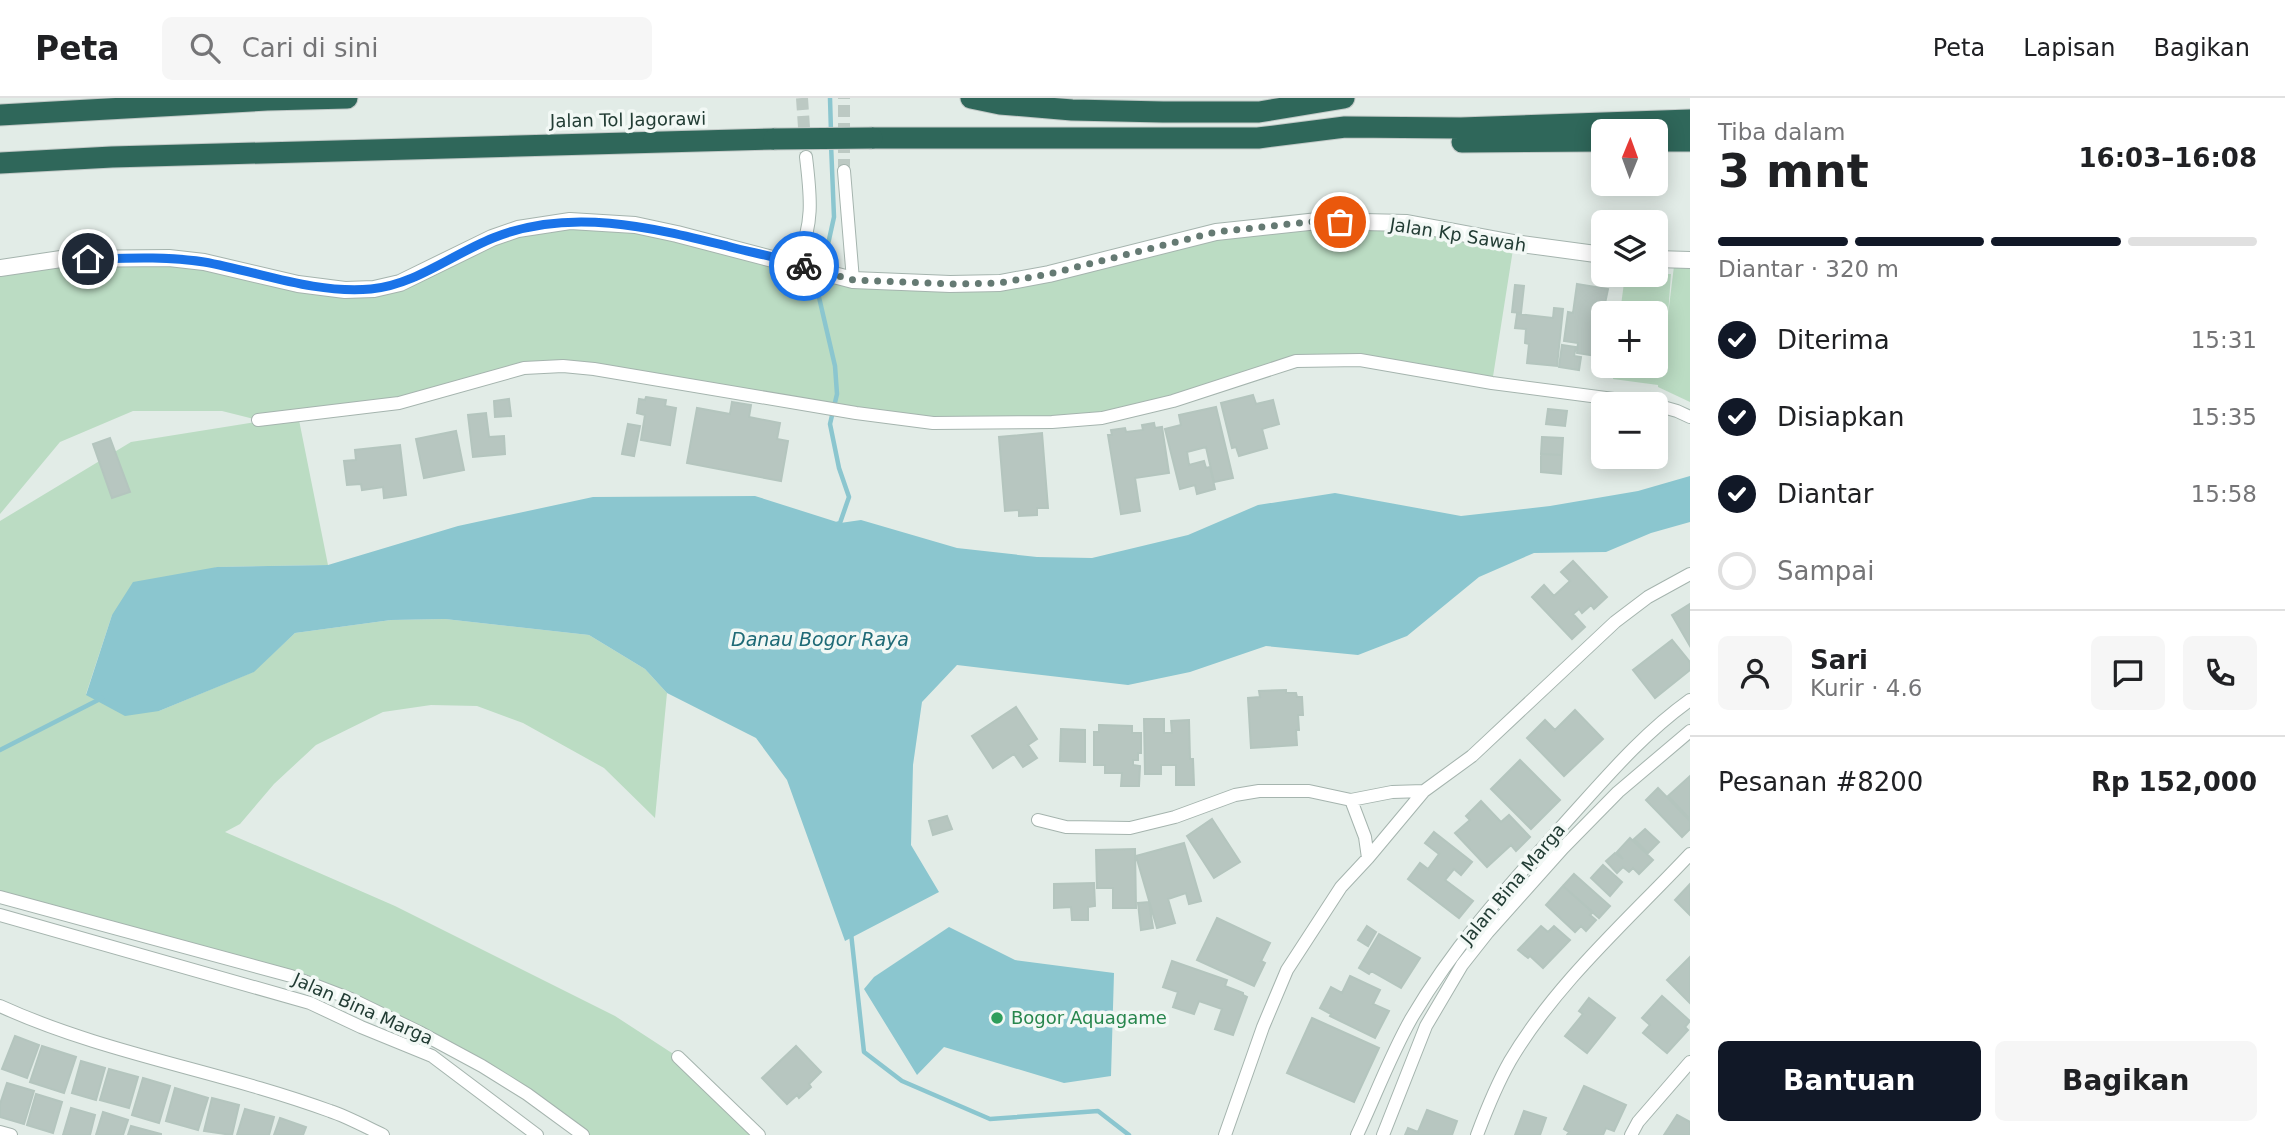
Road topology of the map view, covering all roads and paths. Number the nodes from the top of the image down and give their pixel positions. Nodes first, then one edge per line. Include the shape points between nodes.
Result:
1 (347, 98) edge
2 (971, 98) edge
3 (1344, 98) edge
4 (0, 115) edge
5 (1690, 120) edge
6 (1258, 138) junction
7 (1591, 141) edge
8 (1668, 141) edge
9 (1690, 141) edge
10 (806, 157) tunnel mouth
11 (0, 163) edge
12 (844, 172) tunnel mouth
13 (1591, 254) edge
14 (1668, 259) edge
15 (1690, 260) edge
16 (801, 265) junction
17 (0, 268) edge
18 (849, 279) junction
19 (1591, 396) edge
20 (1668, 409) edge
21 (1690, 418) edge
22 (258, 420) dead end
23 (1690, 574) edge
24 (1690, 700) edge
25 (1690, 731) edge
26 (1424, 791) junction
27 (1351, 800) junction
28 (1038, 820) dead end
29 (1690, 854) edge
30 (1368, 858) junction
31 (0, 897) edge
32 (0, 915) edge
33 (0, 1006) edge
34 (678, 1057) dead end
35 (1690, 1062) edge
36 (567, 1130) edge
37 (0, 1132) edge
38 (11, 1135) edge
39 (383, 1135) edge
40 (537, 1135) edge
41 (583, 1135) edge
42 (759, 1135) edge
43 (1225, 1135) edge
44 (1357, 1135) edge
45 (1383, 1135) edge
46 (1476, 1135) edge
47 (1631, 1135) edge

1 - 4 highway
2 - 3 highway via 1072,110 1144,112 1259,111
5 - 6 highway via 1345,127
6 - 7 highway via 1288,142
6 - 11 highway, Jalan Tol Jagorawi, bridge via 774,139
8 - 9 highway
10 - 16 street via 811,215
12 - 18 street
13 - 18 street, Jalan Kp Sawah via 1407,223 1318,221 1216,232 1001,283
14 - 15 street
16 - 17 street, Jalan Kp Sawah via 635,225 570,221 492,238 400,283 374,289 298,285 169,258 61,260
16 - 18 street, Jalan Kp Sawah
19 - 22 street via 1360,360 1296,361 1173,401 1102,418 933,424 563,366 524,368 399,403
20 - 21 street
23 - 26 street via 1615,622 1472,756
24 - 44 street, Jalan Bina Marga via 1626,755 1491,904 1410,1021
25 - 45 street, Jalan Bina Marga via 1618,792 1563,848 1462,965 1426,1026
26 - 27 street
26 - 30 street
27 - 28 street via 1309,791 1259,790 1130,828 1079,828
27 - 30 street
29 - 46 street via 1540,1018 1509,1062
30 - 43 street via 1341,887 1287,970
31 - 36 street, Jalan Bina Marga via 291,976 351,999 482,1066
32 - 40 street, Jalan Bina Marga via 310,1003 432,1056
33 - 39 street via 83,1038 332,1112
34 - 42 street
35 - 47 street
36 - 41 street, Jalan Bina Marga
37 - 38 street

